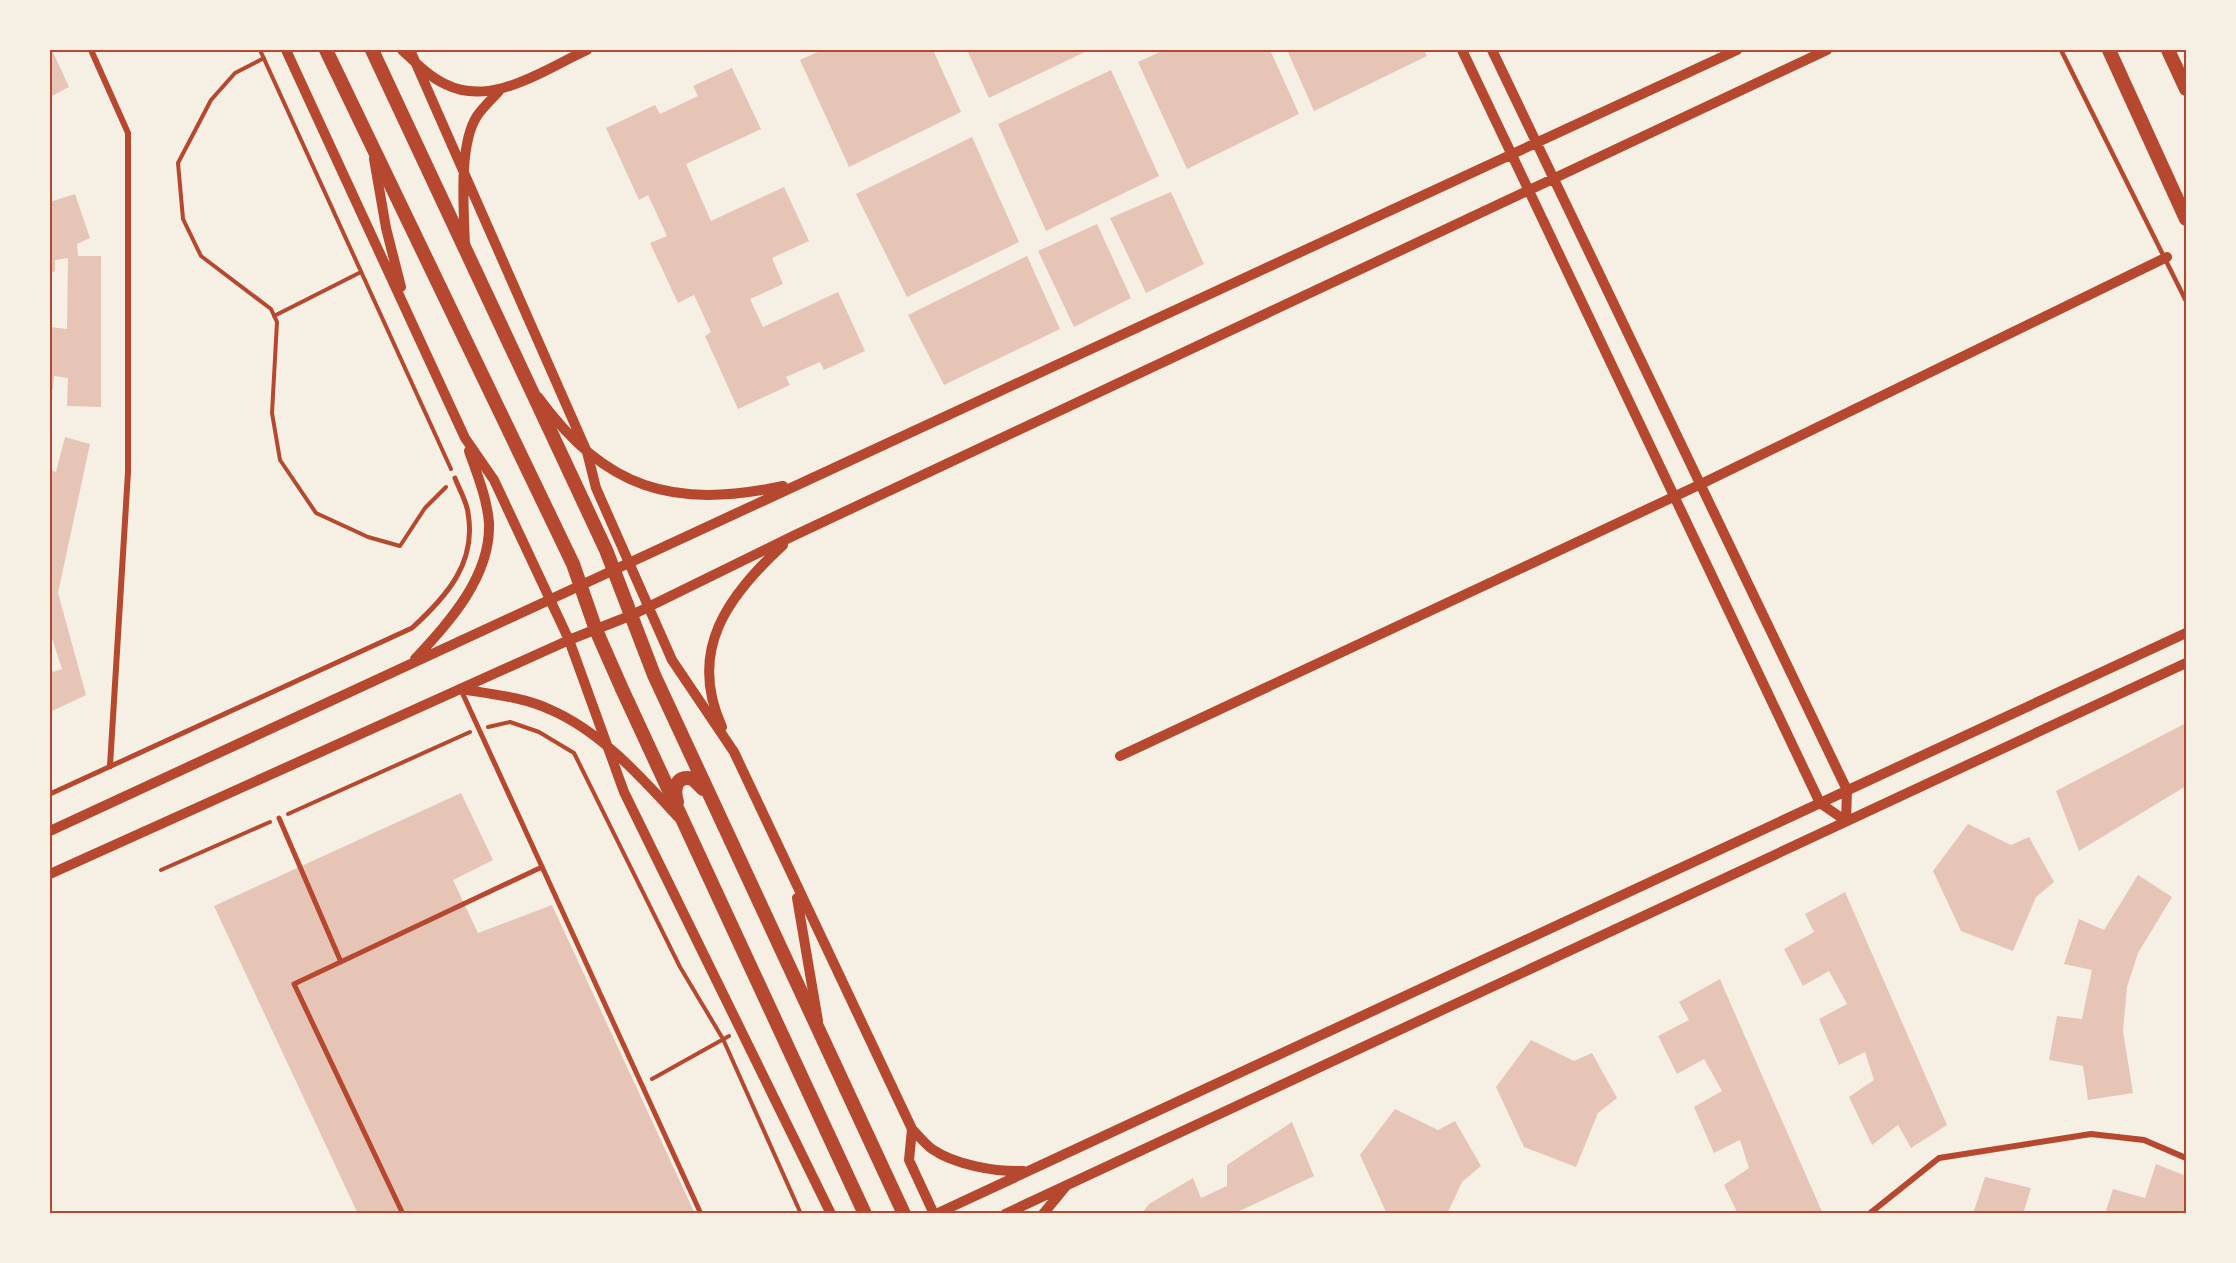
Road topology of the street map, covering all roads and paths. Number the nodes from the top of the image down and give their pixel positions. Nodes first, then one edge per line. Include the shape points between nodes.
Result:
1 (91, 50) edge
2 (260, 50) edge
3 (286, 50) edge
4 (326, 50) edge
5 (372, 50) edge
6 (402, 50) edge
7 (410, 50) edge
8 (587, 50) edge
9 (1462, 50) edge
10 (1492, 50) edge
11 (1737, 50) edge
12 (1827, 50) edge
13 (2061, 50) edge
14 (2109, 50) edge
15 (2168, 50) edge
16 (264, 58) junction
17 (416, 63) junction
18 (2187, 89) edge
19 (499, 91) junction
20 (1535, 141) junction
21 (372, 147) junction
22 (1510, 152) junction
23 (465, 170) junction
24 (1552, 177) junction
25 (1528, 189) junction
26 (2187, 219) edge
27 (465, 249) junction
28 (2167, 257) junction
29 (361, 272) junction
30 (2187, 300) edge
31 (274, 316) junction
32 (526, 380) junction
33 (465, 438) junction
34 (587, 452) junction
35 (455, 478) junction
36 (801, 483) junction
37 (1699, 485) junction
38 (1674, 496) junction
39 (793, 536) junction
40 (629, 563) junction
41 (614, 570) junction
42 (580, 585) junction
43 (550, 598) junction
44 (648, 607) junction
45 (632, 615) junction
46 (596, 630) junction
47 (2187, 633) edge
48 (569, 640) junction
49 (412, 663) junction
50 (2187, 663) edge
51 (460, 689) junction
52 (479, 728) junction
53 (609, 750) junction
54 (734, 752) junction
55 (1120, 756) dead end
56 (110, 766) junction
57 (1847, 790) junction
58 (50, 794) edge
59 (1820, 803) junction
60 (716, 809) junction
61 (279, 818) junction
62 (1846, 821) junction
63 (684, 824) junction
64 (50, 831) edge
65 (542, 867) junction
66 (161, 870) dead end
67 (50, 874) edge
68 (341, 962) junction
69 (741, 1029) junction
70 (820, 1033) junction
71 (723, 1039) junction
72 (642, 1085) junction
73 (912, 1129) junction
74 (2187, 1158) edge
75 (1029, 1170) junction
76 (1069, 1182) junction
77 (403, 1214) edge
78 (701, 1214) edge
79 (801, 1214) edge
80 (831, 1214) edge
81 (865, 1214) edge
82 (904, 1214) edge
83 (935, 1214) edge
84 (1005, 1214) edge
85 (1043, 1214) edge
86 (1869, 1214) edge

1 - 56 street via 128,133 128,472
2 - 16 path
3 - 33 street
4 - 21 main road
5 - 27 main road
6 - 17 street
7 - 17 street
8 - 19 street
9 - 22 street
10 - 20 street
11 - 20 street
12 - 24 street
13 - 28 lane
14 - 26 main road
15 - 18 main road
16 - 29 path
16 - 31 path via 235,73 211,100 177,163 183,219 201,256 271,309
17 - 19 street via 446,85 473,92
17 - 23 street
19 - 23 street via 476,117
20 - 22 street
20 - 24 street
21 - 33 street via 402,290
21 - 42 main road
22 - 25 street
22 - 36 street
23 - 27 street
23 - 34 street
24 - 25 street
24 - 37 street
25 - 38 street
25 - 39 street
27 - 32 main road
28 - 30 lane
28 - 37 street
29 - 31 path
29 - 35 path
31 - 35 path via 277,322 272,413 279,460 316,513 368,537 400,546 425,508
32 - 34 street
32 - 41 main road
33 - 43 street via 494,480
33 - 49 street via 483,491 489,523 487,554 450,621
34 - 36 street via 619,475 673,494 705,497
34 - 40 street via 596,488
35 - 56 street via 468,512 468,546 460,573 443,600 412,628
36 - 40 street
37 - 38 street
37 - 57 street
38 - 55 street
38 - 59 street
39 - 44 street
39 - 54 street via 733,598 721,619 711,651 707,669 712,705
40 - 41 street
40 - 44 street
41 - 42 street
41 - 45 main road
42 - 43 street
42 - 46 main road
43 - 48 street
43 - 49 street
44 - 45 street
44 - 54 street via 672,660
45 - 46 street
45 - 60 main road via 654,675
46 - 48 street
46 - 63 main road
47 - 57 street
48 - 51 street
48 - 53 street
49 - 64 street
50 - 62 street
51 - 52 street
51 - 53 street via 549,708 580,724
51 - 67 street
52 - 61 path
52 - 65 street
52 - 71 path via 510,722 539,732 574,753 680,967
53 - 63 street via 639,774
53 - 69 street via 624,792
54 - 70 street via 800,905
54 - 73 street
56 - 58 street
57 - 59 street
57 - 62 street
59 - 62 street
59 - 75 street
60 - 63 main road via 702,786 693,779 682,779 674,792
60 - 70 main road
61 - 66 path
61 - 68 street
62 - 76 street
63 - 81 main road
65 - 68 street
65 - 72 street
68 - 77 street via 294,984
69 - 71 path
69 - 80 street
70 - 82 main road
71 - 72 path
71 - 79 path
72 - 78 street
73 - 75 street via 932,1150 970,1165 997,1172
73 - 83 street via 909,1160
74 - 86 street via 2144,1140 2091,1134 1940,1158
75 - 83 street
76 - 84 street
76 - 85 street

